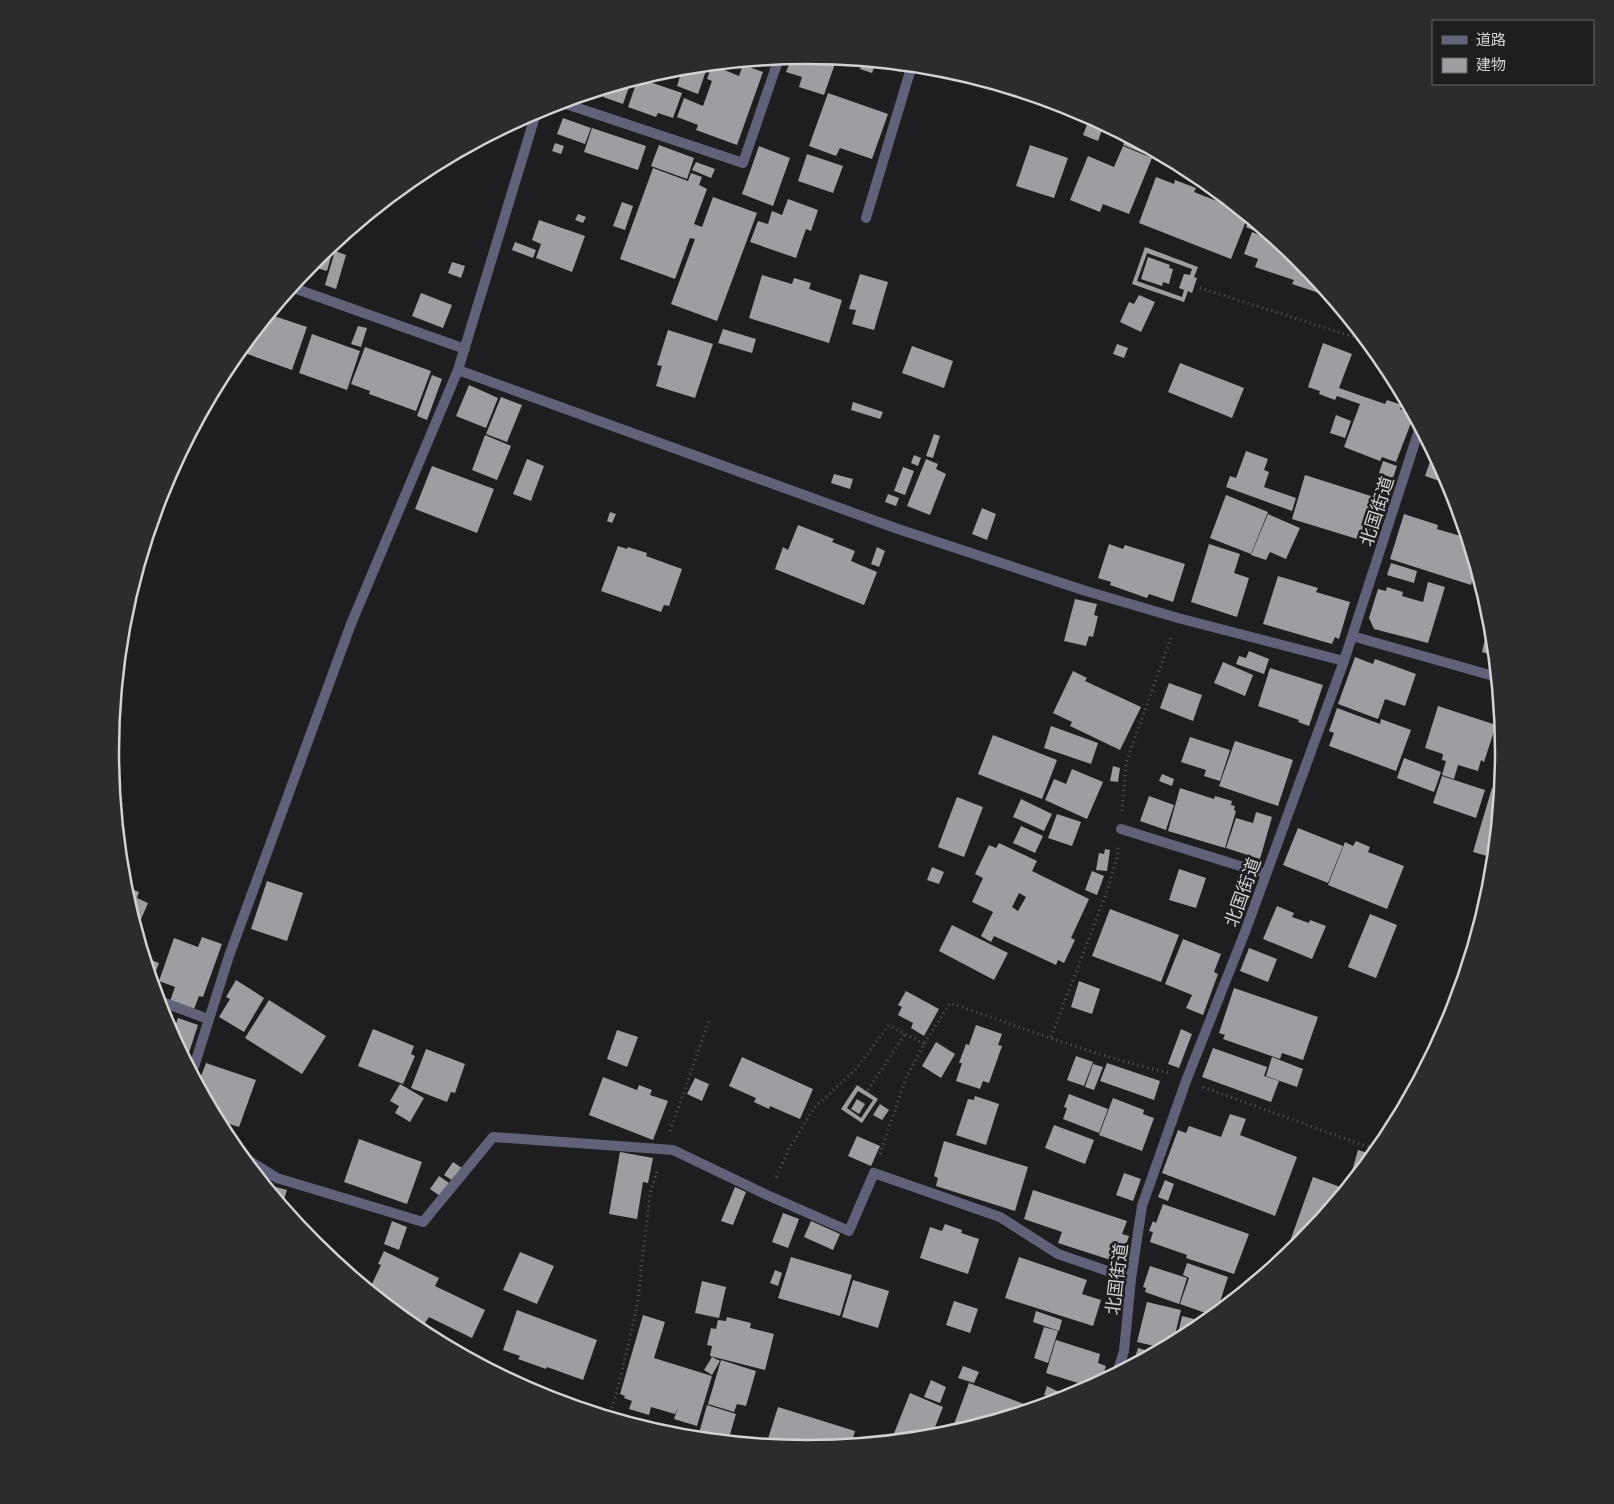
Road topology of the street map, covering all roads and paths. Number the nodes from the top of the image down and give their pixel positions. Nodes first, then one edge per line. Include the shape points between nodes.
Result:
1 (777, 65) edge
2 (910, 72) edge
3 (571, 106) edge
4 (534, 121) edge
5 (866, 218) dead end
6 (1200, 288) dead end
7 (298, 289) edge
8 (1356, 338) edge
9 (465, 349) junction
10 (458, 370) junction
11 (1417, 435) edge
12 (1178, 618) junction
13 (1352, 636) junction
14 (1344, 661) junction
15 (1490, 674) edge
16 (1121, 829) junction
17 (1266, 874) junction
18 (167, 1003) edge
19 (208, 1019) junction
20 (709, 1022) dead end
21 (905, 1034) junction
22 (1051, 1037) junction
23 (924, 1044) junction
24 (194, 1065) edge
25 (1187, 1079) junction
26 (868, 1090) dead end
27 (1370, 1147) edge
28 (664, 1149) junction
29 (257, 1166) edge
30 (874, 1173) junction
31 (767, 1195) junction
32 (1131, 1279) junction
33 (1120, 1364) edge
34 (610, 1411) edge

1 - 3 street via 742,163
2 - 5 street
4 - 9 street
6 - 8 path
7 - 9 street
9 - 10 street
10 - 12 street via 907,532
10 - 19 street via 351,624
11 - 13 street, 北国街道
12 - 14 street
12 - 16 path via 1126,763
13 - 14 street, 北国街道
13 - 15 street
14 - 17 street, 北国街道
16 - 17 street
16 - 22 path via 1117,858 1106,894
17 - 25 street, 北国街道
18 - 19 street
19 - 24 street
20 - 28 path
21 - 23 path
21 - 26 path
21 - 31 path via 889,1025 855,1070 814,1108 789,1149
22 - 23 path via 950,1003
22 - 25 path via 1091,1053
23 - 30 path via 906,1078
25 - 27 path
25 - 32 street, 北国街道 via 1142,1206
28 - 29 street via 493,1137 423,1222 277,1178
28 - 31 street via 673,1150
28 - 34 path via 650,1193 637,1308
30 - 31 street via 848,1231
30 - 32 street via 1000,1216 1058,1254
32 - 33 street, 北国街道

